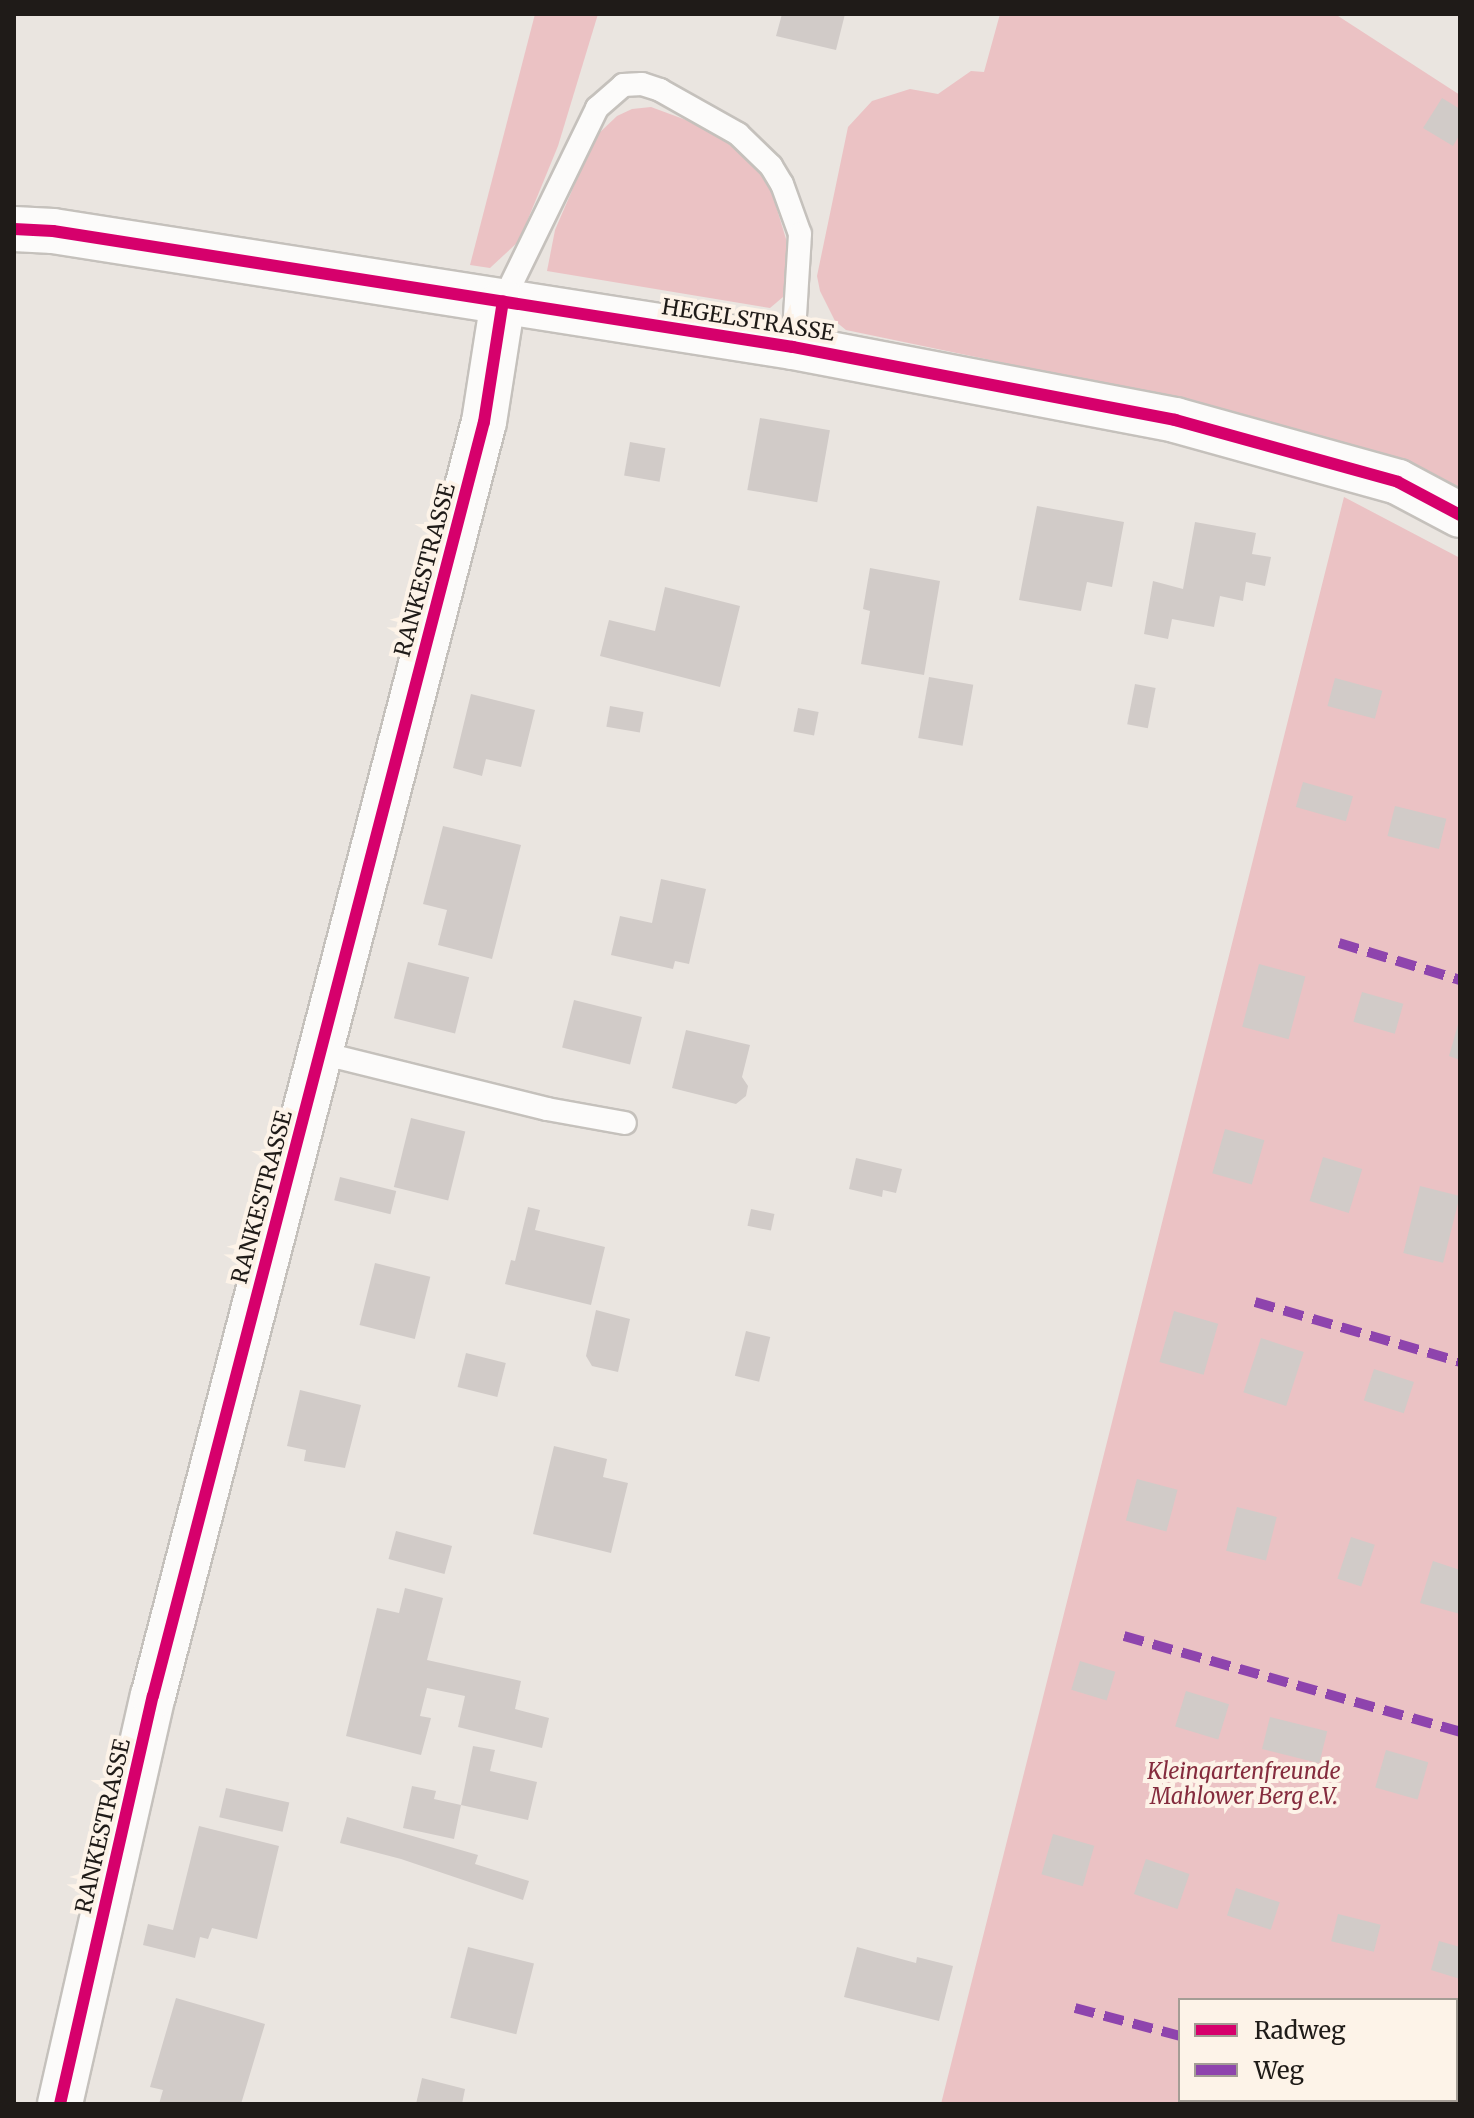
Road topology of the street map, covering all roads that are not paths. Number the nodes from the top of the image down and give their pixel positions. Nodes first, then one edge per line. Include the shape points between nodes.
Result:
1 (14, 229) edge
2 (503, 301) junction
3 (793, 347) junction
4 (1460, 515) edge
5 (321, 1053) junction
6 (625, 1123) dead end
7 (60, 2104) edge

1 - 2 street, HEGELSTRASSE
2 - 3 street, HEGELSTRASSE
2 - 3 lane via 597,108 623,85 642,84 738,134 782,184 800,234
2 - 5 street, RANKESTRASSE via 484,422
3 - 4 street, HEGELSTRASSE via 1175,420 1398,482
5 - 6 lane
5 - 7 street, RANKESTRASSE via 153,1696

